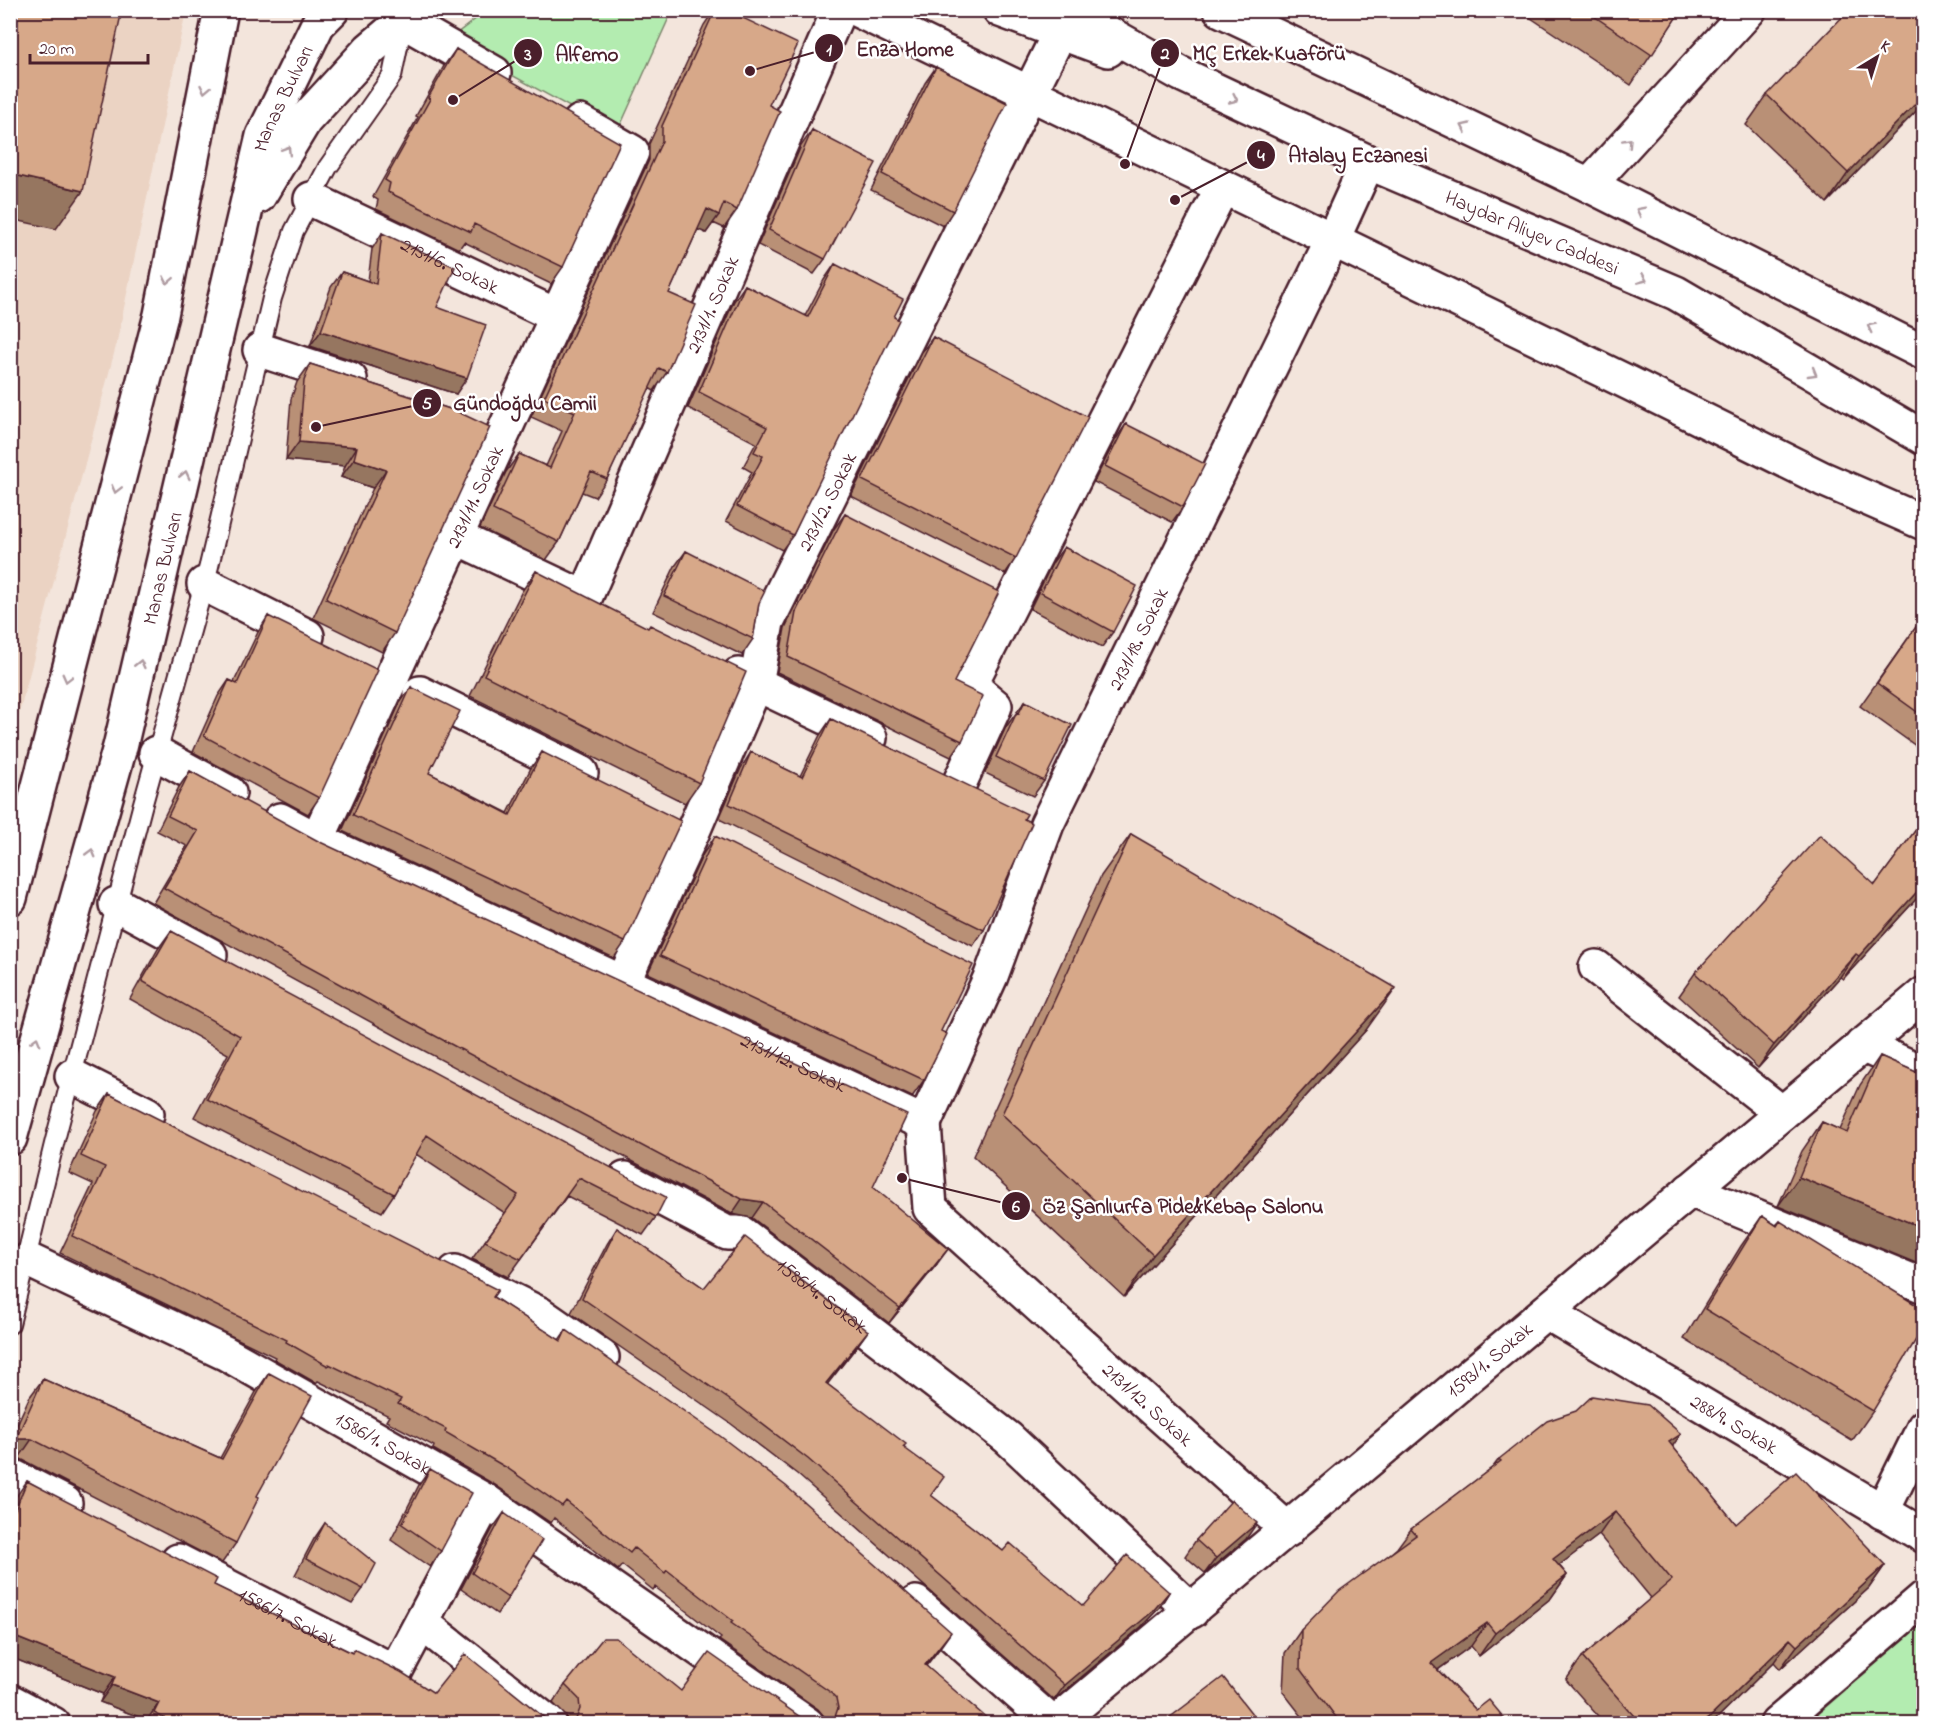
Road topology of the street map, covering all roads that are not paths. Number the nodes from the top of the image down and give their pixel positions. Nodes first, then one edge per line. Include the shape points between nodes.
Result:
1 (221, 10) edge
2 (332, 10) edge
3 (839, 10) edge
4 (857, 10) edge
5 (1000, 10) edge
6 (1221, 10) edge
7 (1749, 10) edge
8 (410, 16) edge
9 (1063, 22) edge
10 (518, 86) edge
11 (1029, 94) junction
12 (549, 104) edge
13 (1368, 162) junction
14 (1589, 185) junction
15 (1222, 188) junction
16 (311, 199) junction
17 (245, 218) junction
18 (1332, 241) junction
19 (557, 316) junction
20 (260, 350) junction
21 (1923, 353) edge
22 (373, 387) edge
23 (475, 420) edge
24 (507, 428) junction
25 (1923, 438) edge
26 (825, 504) junction
27 (856, 520) edge
28 (1923, 523) edge
29 (456, 537) junction
30 (204, 584) junction
31 (983, 584) edge
32 (585, 598) junction
33 (1014, 600) junction
34 (617, 614) edge
35 (329, 647) edge
36 (360, 663) edge
37 (713, 663) edge
38 (391, 679) junction
39 (756, 684) junction
40 (896, 751) edge
41 (156, 753) junction
42 (611, 788) edge
43 (989, 796) edge
44 (1018, 810) edge
45 (663, 814) edge
46 (1047, 824) junction
47 (694, 829) junction
48 (317, 840) junction
49 (726, 845) edge
50 (10, 898) edge
51 (116, 904) junction
52 (959, 960) edge
53 (1596, 967) dead end
54 (238, 971) edge
55 (991, 976) junction
56 (623, 982) junction
57 (1923, 994) edge
58 (1862, 1045) junction
59 (1923, 1073) edge
60 (72, 1076) junction
61 (1782, 1113) junction
62 (924, 1123) junction
63 (178, 1130) edge
64 (10, 1138) edge
65 (601, 1166) edge
66 (1690, 1190) junction
67 (28, 1260) junction
68 (434, 1260) edge
69 (1923, 1286) edge
70 (1546, 1312) junction
71 (10, 1324) edge
72 (625, 1373) edge
73 (1923, 1427) edge
74 (10, 1475) edge
75 (486, 1501) junction
76 (1882, 1512) junction
77 (94, 1518) edge
78 (1288, 1530) junction
79 (1923, 1536) edge
80 (156, 1550) edge
81 (893, 1583) edge
82 (1923, 1598) edge
83 (1192, 1611) junction
84 (422, 1623) junction
85 (10, 1701) edge
86 (53, 1724) edge
87 (550, 1724) edge
88 (807, 1724) edge
89 (1054, 1724) edge
90 (1777, 1724) edge

1 -> 50 street via 161,315
2 - 17 street, Manas Bulvarı via 318,24 263,136
3 - 32 street, 2131/1. Sokak
4 - 11 street
5 - 9 street, Haydar Aliyev Caddesi
14 -> 6 street
14 -> 7 street
8 - 10 street
8 - 16 lane via 392,76 328,167
17 -> 8 street via 305,120 370,49
9 - 11 street, 2131/2. Sokak
9 -> 13 street, Haydar Aliyev Caddesi
11 - 15 street
11 - 26 street, 2131/2. Sokak
12 - 19 street, 2131/11. Sokak via 632,152
13 - 18 street, 2131/18. Sokak
13 -> 25 street, Haydar Aliyev Caddesi via 1676,293
21 -> 14 street
15 - 18 street
15 - 33 street
16 - 19 street, 2131/6. Sokak
16 - 20 lane via 294,231
64 -> 17 street, Manas Bulvarı via 120,747
18 - 28 street via 1823,479
18 - 46 street, 2131/18. Sokak
19 - 24 street, 2131/11. Sokak
20 - 22 street
20 - 30 lane
23 - 24 street
24 - 29 street, 2131/11. Sokak
26 - 27 street
26 - 39 street, 2131/2. Sokak via 767,622
29 - 32 street
29 - 38 street, 2131/11. Sokak
30 - 35 street
30 - 41 lane
31 - 33 street
32 - 34 street
33 - 43 street via 970,685 995,706 949,777
36 - 38 street
37 - 39 street
38 - 42 street
38 - 48 street, 2131/11. Sokak
39 - 40 street
39 - 47 street, 2131/2. Sokak
41 - 48 street, 2131/12. Sokak
41 - 51 lane
44 - 46 street
45 - 47 street
46 - 55 street, 2131/18. Sokak
47 - 49 street
47 - 56 street, 2131/2. Sokak
48 - 56 street, 2131/12. Sokak
51 - 54 street
51 - 60 lane
52 - 55 street
53 - 61 street
55 - 62 street, 2131/18. Sokak
56 - 62 street, 2131/12. Sokak
57 - 58 street, 1593/1. Sokak
58 - 59 street
58 - 61 street, 1593/1. Sokak
60 - 63 street
60 - 67 lane
61 - 66 street, 1593/1. Sokak
62 - 78 street, 2131/12. Sokak via 930,1208
65 - 83 street, 1586/4. Sokak via 726,1233 741,1233 1008,1438
66 - 69 street
66 - 70 street, 1593/1. Sokak
67 - 71 lane
67 - 75 street, 1586/1. Sokak via 225,1353
68 - 72 street via 540,1314
70 - 76 street, 288/9. Sokak
70 - 78 street, 1593/1. Sokak
73 - 76 street
74 - 77 street
75 - 84 street, 1586/7. Sokak
75 - 88 street, 1586/1. Sokak
76 - 79 street, 288/9. Sokak
78 - 83 street, 1593/1. Sokak
80 - 84 street, 1586/7. Sokak via 395,1672
81 - 89 street
82 - 90 street
83 - 89 street, 1593/1. Sokak
84 - 87 street
85 - 86 street

